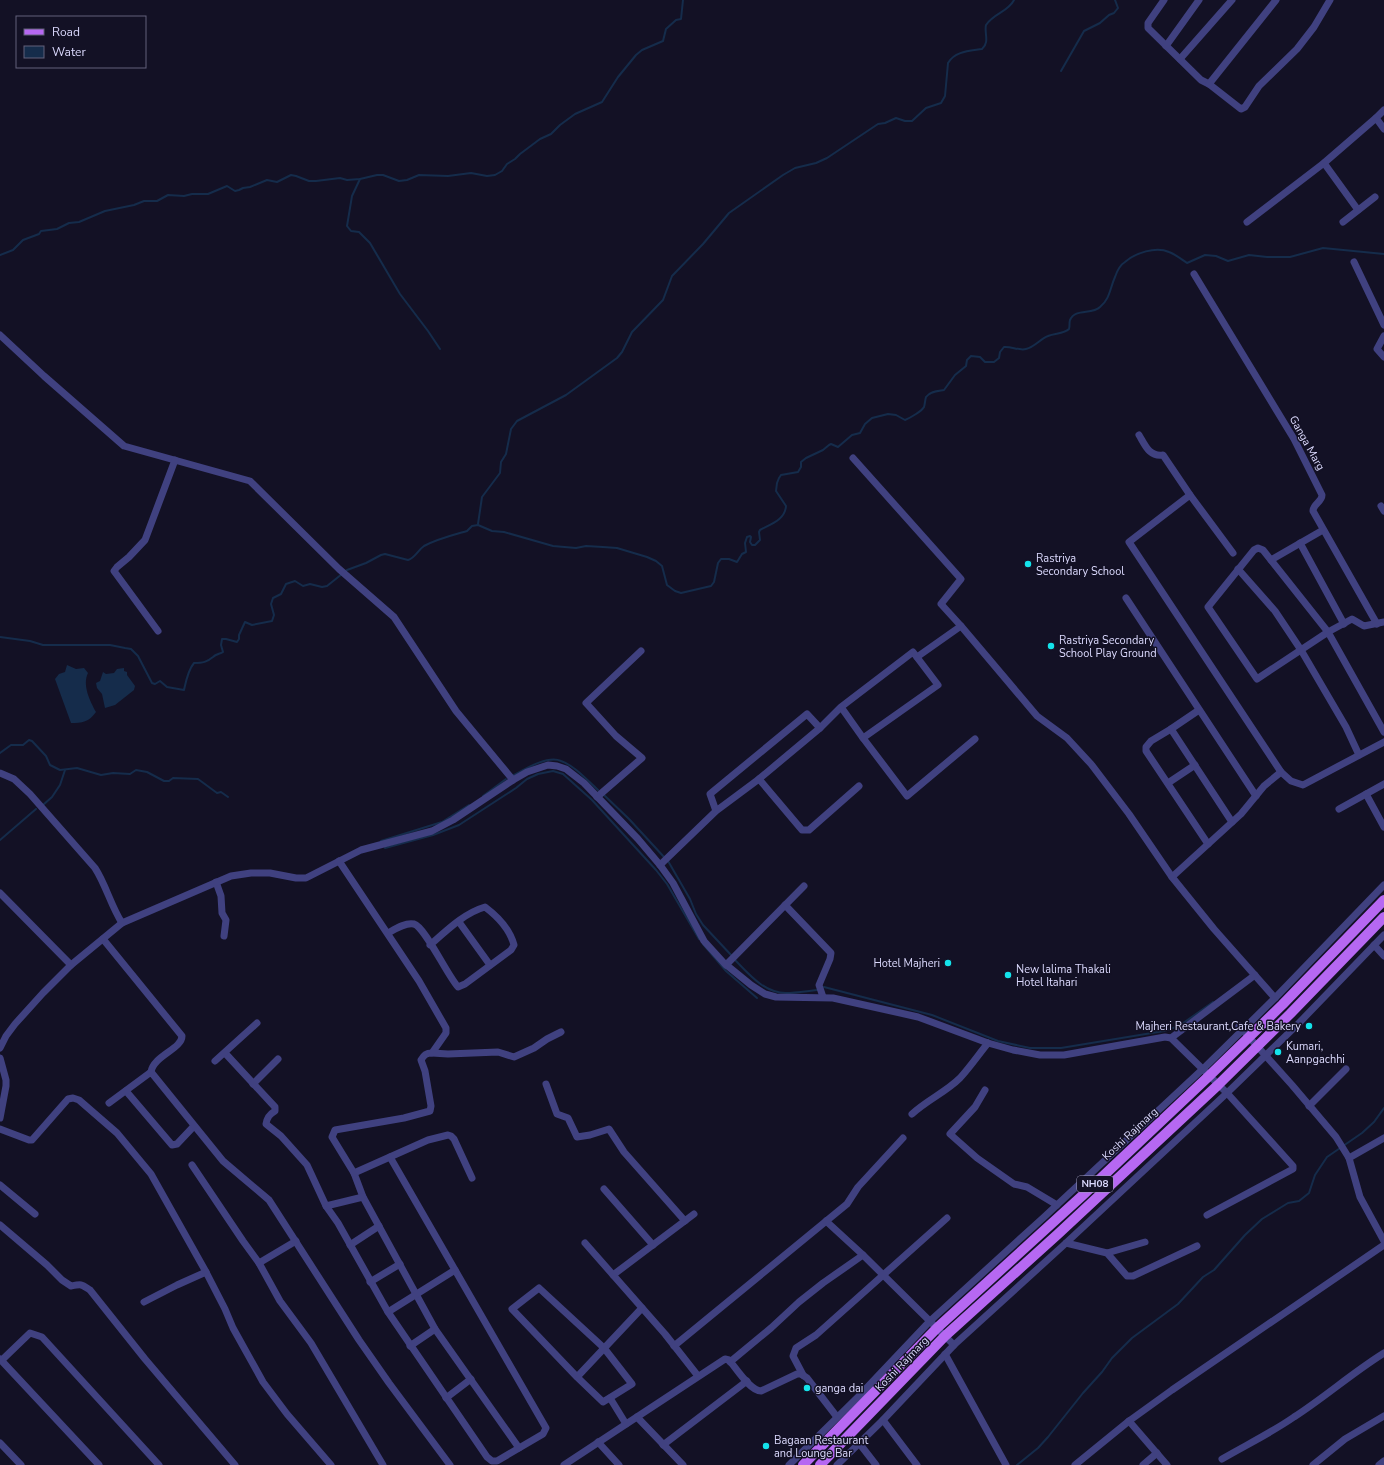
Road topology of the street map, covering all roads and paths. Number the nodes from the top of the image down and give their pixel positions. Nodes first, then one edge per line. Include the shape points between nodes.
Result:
1 (1164, 0) edge
2 (1199, 0) edge
3 (1232, 0) edge
4 (1276, 0) edge
5 (1330, 0) edge
6 (1166, 46) junction
7 (1180, 59) junction
8 (1209, 84) junction
9 (1384, 110) edge
10 (1376, 118) junction
11 (1384, 129) edge
12 (1324, 163) junction
13 (1375, 197) dead end
14 (1358, 210) junction
15 (1247, 222) dead end
16 (1343, 222) dead end
17 (1354, 262) dead end
18 (1194, 274) dead end
19 (1384, 325) edge
20 (0, 335) edge
21 (1384, 336) edge
22 (1384, 357) edge
23 (1139, 435) dead end
24 (852, 458) dead end
25 (175, 460) junction
26 (1190, 494) junction
27 (1323, 530) junction
28 (1300, 543) junction
29 (1233, 553) dead end
30 (1271, 560) junction
31 (1238, 569) junction
32 (1126, 598) dead end
33 (1344, 624) junction
34 (1382, 625) edge
35 (961, 626) junction
36 (158, 631) dead end
37 (1328, 632) junction
38 (1301, 650) junction
39 (641, 651) dead end
40 (917, 657) junction
41 (841, 707) junction
42 (1199, 710) junction
43 (820, 728) junction
44 (1171, 729) junction
45 (1384, 732) edge
46 (863, 738) junction
47 (976, 739) dead end
48 (1384, 742) edge
49 (1359, 755) junction
50 (1195, 765) junction
51 (1281, 772) junction
52 (0, 773) edge
53 (759, 779) junction
54 (513, 780) junction
55 (1168, 783) junction
56 (1384, 784) edge
57 (859, 786) dead end
58 (1366, 794) junction
59 (597, 796) junction
60 (1256, 796) junction
61 (1339, 809) dead end
62 (716, 812) junction
63 (1232, 822) junction
64 (1384, 826) edge
65 (1208, 844) junction
66 (339, 861) junction
67 (660, 865) junction
68 (1172, 877) junction
69 (216, 882) junction
70 (1384, 885) edge
71 (804, 886) dead end
72 (0, 893) edge
73 (1384, 900) edge
74 (785, 905) junction
75 (1384, 916) edge
76 (459, 922) junction
77 (122, 923) junction
78 (388, 933) junction
79 (1384, 935) edge
80 (224, 936) dead end
81 (103, 939) junction
82 (430, 945) junction
83 (1374, 945) junction
84 (1384, 956) edge
85 (490, 964) junction
86 (71, 965) junction
87 (726, 965) junction
88 (1255, 975) junction
89 (823, 997) junction
90 (1275, 998) junction
91 (257, 1023) dead end
92 (1243, 1031) junction
93 (561, 1032) dead end
94 (1171, 1038) junction
95 (988, 1043) junction
96 (1257, 1046) junction
97 (0, 1048) edge
98 (225, 1053) junction
99 (432, 1053) junction
100 (1266, 1055) junction
101 (0, 1058) edge
102 (278, 1059) dead end
103 (215, 1061) dead end
104 (1346, 1070) dead end
105 (151, 1072) junction
106 (1206, 1073) junction
107 (253, 1084) junction
108 (546, 1084) dead end
109 (1218, 1085) junction
110 (985, 1090) dead end
111 (126, 1091) junction
112 (1227, 1093) junction
113 (109, 1102) dead end
114 (1309, 1106) junction
115 (912, 1114) dead end
116 (0, 1118) edge
117 (194, 1126) junction
118 (0, 1129) edge
119 (903, 1138) dead end
120 (1384, 1138) edge
121 (390, 1157) junction
122 (1349, 1158) junction
123 (192, 1164) dead end
124 (354, 1173) junction
125 (472, 1178) dead end
126 (0, 1185) edge
127 (604, 1189) dead end
128 (363, 1197) junction
129 (1057, 1205) junction
130 (326, 1206) junction
131 (35, 1214) dead end
132 (694, 1214) dead end
133 (1207, 1215) dead end
134 (947, 1218) dead end
135 (685, 1221) junction
136 (826, 1221) junction
137 (0, 1225) edge
138 (379, 1226) junction
139 (296, 1241) junction
140 (1384, 1241) edge
141 (1145, 1242) dead end
142 (585, 1243) dead end
143 (1066, 1243) junction
144 (350, 1245) junction
145 (653, 1245) junction
146 (1384, 1245) edge
147 (1197, 1246) dead end
148 (1107, 1253) junction
149 (863, 1255) junction
150 (260, 1263) junction
151 (400, 1264) junction
152 (455, 1270) junction
153 (206, 1272) junction
154 (613, 1275) junction
155 (883, 1275) junction
156 (370, 1282) junction
157 (416, 1294) junction
158 (144, 1302) dead end
159 (642, 1308) junction
160 (388, 1312) junction
161 (933, 1324) junction
162 (435, 1329) junction
163 (945, 1336) junction
164 (954, 1345) junction
165 (410, 1346) junction
166 (674, 1346) junction
167 (604, 1348) junction
168 (945, 1354) junction
169 (1384, 1354) edge
170 (1, 1360) edge
171 (730, 1362) junction
172 (803, 1375) junction
173 (698, 1376) junction
174 (577, 1377) junction
175 (471, 1379) junction
176 (747, 1381) junction
177 (446, 1398) junction
178 (610, 1398) junction
179 (1384, 1416) edge
180 (637, 1417) junction
181 (837, 1417) junction
182 (883, 1420) junction
183 (1128, 1421) junction
184 (626, 1424) junction
185 (821, 1440) junction
186 (598, 1442) junction
187 (0, 1443) edge
188 (859, 1443) junction
189 (663, 1445) junction
190 (519, 1448) junction
191 (832, 1452) junction
192 (1157, 1453) junction
193 (1222, 1459) dead end
194 (1384, 1461) edge
195 (497, 1463) edge
196 (840, 1464) edge
197 (20, 1465) edge
198 (99, 1465) edge
199 (160, 1465) edge
200 (235, 1465) edge
201 (331, 1465) edge
202 (383, 1465) edge
203 (450, 1465) edge
204 (564, 1465) edge
205 (619, 1465) edge
206 (683, 1465) edge
207 (789, 1465) edge
208 (803, 1465) edge
209 (820, 1465) edge
210 (876, 1465) edge
211 (917, 1465) edge
212 (1006, 1465) edge
213 (1075, 1465) edge
214 (1143, 1465) edge
215 (1167, 1465) edge
216 (1313, 1465) edge
217 (1379, 1465) edge

1 - 6 street via 1147,26
2 - 6 street
3 - 7 street
4 - 8 street
5 - 8 street via 1297,49 1259,86 1244,108 1239,108
6 - 7 street
7 - 8 street via 1201,80
9 - 10 street
10 - 11 street
10 - 12 street
12 - 14 street
12 - 15 street
13 - 14 street
14 - 16 street
17 - 19 street
18 - 27 street, Ganga Marg via 1294,439 1322,495 1313,511
20 - 25 street via 124,446
21 - 22 street via 1377,349
23 - 26 street via 1150,452 1157,456 1163,455
24 - 35 street via 961,578 941,604
25 - 36 street via 145,540 114,571
25 - 54 street via 250,481 342,571 394,617 456,711
26 - 29 street
26 - 51 street via 1129,542
27 - 28 street
27 - 34 street, Ganga Marg
28 - 30 street
28 - 33 street
30 - 31 street via 1258,548
30 - 37 street
31 - 38 street via 1275,611
31 - 38 street via 1208,607 1257,679
32 - 42 street
33 - 34 street via 1352,619 1364,626
33 - 37 street
35 - 40 street
35 - 68 street via 1037,716 1067,738 1091,764
37 - 38 street
37 - 45 street
38 - 49 street via 1346,727
39 - 59 street via 586,704 616,736 642,758
40 - 41 street via 913,652
40 - 46 street via 938,685
41 - 43 street
41 - 46 street
42 - 44 street
42 - 60 street
43 - 53 street
43 - 62 street via 807,714 710,794
44 - 50 street
44 - 55 street via 1146,747 1146,751
46 - 47 street via 907,796
48 - 49 street
49 - 51 street via 1303,785 1291,781
50 - 55 street
50 - 63 street
51 - 60 street
52 - 77 street via 14,779 95,868
53 - 57 street via 802,830 809,830
53 - 62 street
54 - 59 street via 548,765 557,766 566,769
54 - 66 street via 432,831 361,850
55 - 65 street
56 - 58 street
58 - 61 street
58 - 64 street
59 - 67 street
60 - 63 street
62 - 67 street
63 - 65 street
65 - 68 street
66 - 69 street via 306,878 251,872
66 - 78 street
67 - 87 street via 681,897 704,941
68 - 88 street
69 - 77 street
69 - 80 street via 221,896 222,913 226,920
70 - 90 street
71 - 74 street
72 - 86 street
73 - 92 main road, Koshi Rajmarg / NH08 via 1287,1000
74 - 87 street
74 - 89 street via 831,953 819,985
75 - 96 main road, Koshi Rajmarg / NH08
76 - 82 street
76 - 85 street
76 - 85 street via 485,907 505,928 514,945 511,950
77 - 81 street
78 - 82 street via 410,923 415,924 421,928
78 - 99 street via 420,981 446,1028 446,1033
79 - 83 street
81 - 86 street
81 - 105 street via 182,1036 181,1041 154,1063
82 - 85 street via 458,987
83 - 84 street
83 - 100 street
86 - 97 street via 15,1024
87 - 89 street via 765,994 776,997
88 - 90 street
88 - 94 street
89 - 95 street via 918,1017
90 - 92 street
91 - 98 street
92 - 96 street
92 - 106 main road, Koshi Rajmarg / NH08
93 - 99 street via 514,1057 498,1052
94 - 95 street via 1064,1055 1040,1055
94 - 106 street
95 - 115 street via 960,1078
96 - 100 street
96 - 109 main road, Koshi Rajmarg / NH08
98 - 103 street
98 - 107 street
99 - 124 street via 426,1053 421,1060 431,1106 428,1112 333,1133 332,1137
100 - 112 street
100 - 114 street
101 - 116 street via 6,1086
102 - 107 street
104 - 114 street
105 - 111 street
105 - 117 street
106 - 109 street
106 - 129 street
106 - 161 main road, Koshi Rajmarg / NH08 via 1088,1190
107 - 130 street via 274,1107 275,1111 270,1114 266,1124 281,1136 307,1165
108 - 135 street via 557,1114 568,1118 577,1137 609,1129 624,1152
109 - 112 street
109 - 163 main road, Koshi Rajmarg / NH08
110 - 129 street via 950,1134 977,1158 1014,1184 1027,1187
111 - 113 street
111 - 117 street via 172,1146
112 - 133 street via 1293,1169
112 - 143 street
114 - 122 street
117 - 139 street via 223,1161 269,1200
118 - 153 street via 32,1140 68,1099 79,1100 117,1133 151,1174
119 - 136 street via 858,1187 847,1204
120 - 122 street
121 - 124 street
121 - 125 street via 428,1140 451,1136
121 - 152 street
122 - 140 street via 1360,1197
123 - 150 street
124 - 128 street
126 - 131 street
127 - 145 street
128 - 130 street
128 - 138 street
129 - 161 street
130 - 144 street
132 - 135 street
134 - 155 street
135 - 145 street
136 - 149 street
136 - 166 street
137 - 200 street via 66,1283 71,1286 84,1285 90,1290 145,1360
138 - 144 street
138 - 151 street
139 - 150 street
139 - 203 street via 363,1346
141 - 148 street
142 - 154 street
143 - 148 street
143 - 164 street
144 - 156 street
145 - 154 street
146 - 183 street
147 - 148 street via 1133,1276 1127,1276
149 - 155 street
149 - 171 street via 823,1283
150 - 202 street via 280,1301 311,1343
151 - 156 street
151 - 157 street
152 - 157 street
152 - 190 street via 546,1428 543,1434
153 - 158 street
153 - 201 street via 263,1382
154 - 159 street
155 - 161 street
155 - 172 street via 816,1335 796,1348 793,1356
156 - 160 street
157 - 160 street
157 - 162 street
159 - 166 street
159 - 167 street
160 - 165 street
161 - 163 street
161 - 181 street
161 - 185 main road, Koshi Rajmarg / NH08
162 - 165 street
162 - 175 street
163 - 164 street
163 - 191 main road, Koshi Rajmarg / NH08
164 - 168 street
165 - 177 street
166 - 173 street
167 - 174 street
167 - 174 street via 539,1288 512,1309
167 - 178 street via 632,1384
168 - 182 street
168 - 212 street
169 - 193 street via 1363,1366 1293,1418
170 - 198 street
170 - 199 street via 30,1333 42,1337
171 - 173 street via 724,1359
171 - 176 street
172 - 176 street via 797,1374 761,1391 755,1390
172 - 181 street
173 - 180 street
174 - 178 street via 603,1402
175 - 177 street
175 - 190 street
176 - 189 street
177 - 195 street via 487,1457
178 - 184 street
179 - 216 street via 1345,1439
180 - 184 street
180 - 189 street
181 - 185 street
182 - 188 street
182 - 211 street
183 - 192 street
183 - 213 street
184 - 186 street
185 - 191 street
185 - 207 street
185 - 208 main road, Koshi Rajmarg / NH08
186 - 204 street
186 - 205 street
187 - 197 street
188 - 196 street
188 - 210 street
189 - 206 street
190 - 195 street
191 - 196 street
191 - 209 main road, Koshi Rajmarg / NH08
192 - 214 street
192 - 215 street
194 - 217 street

